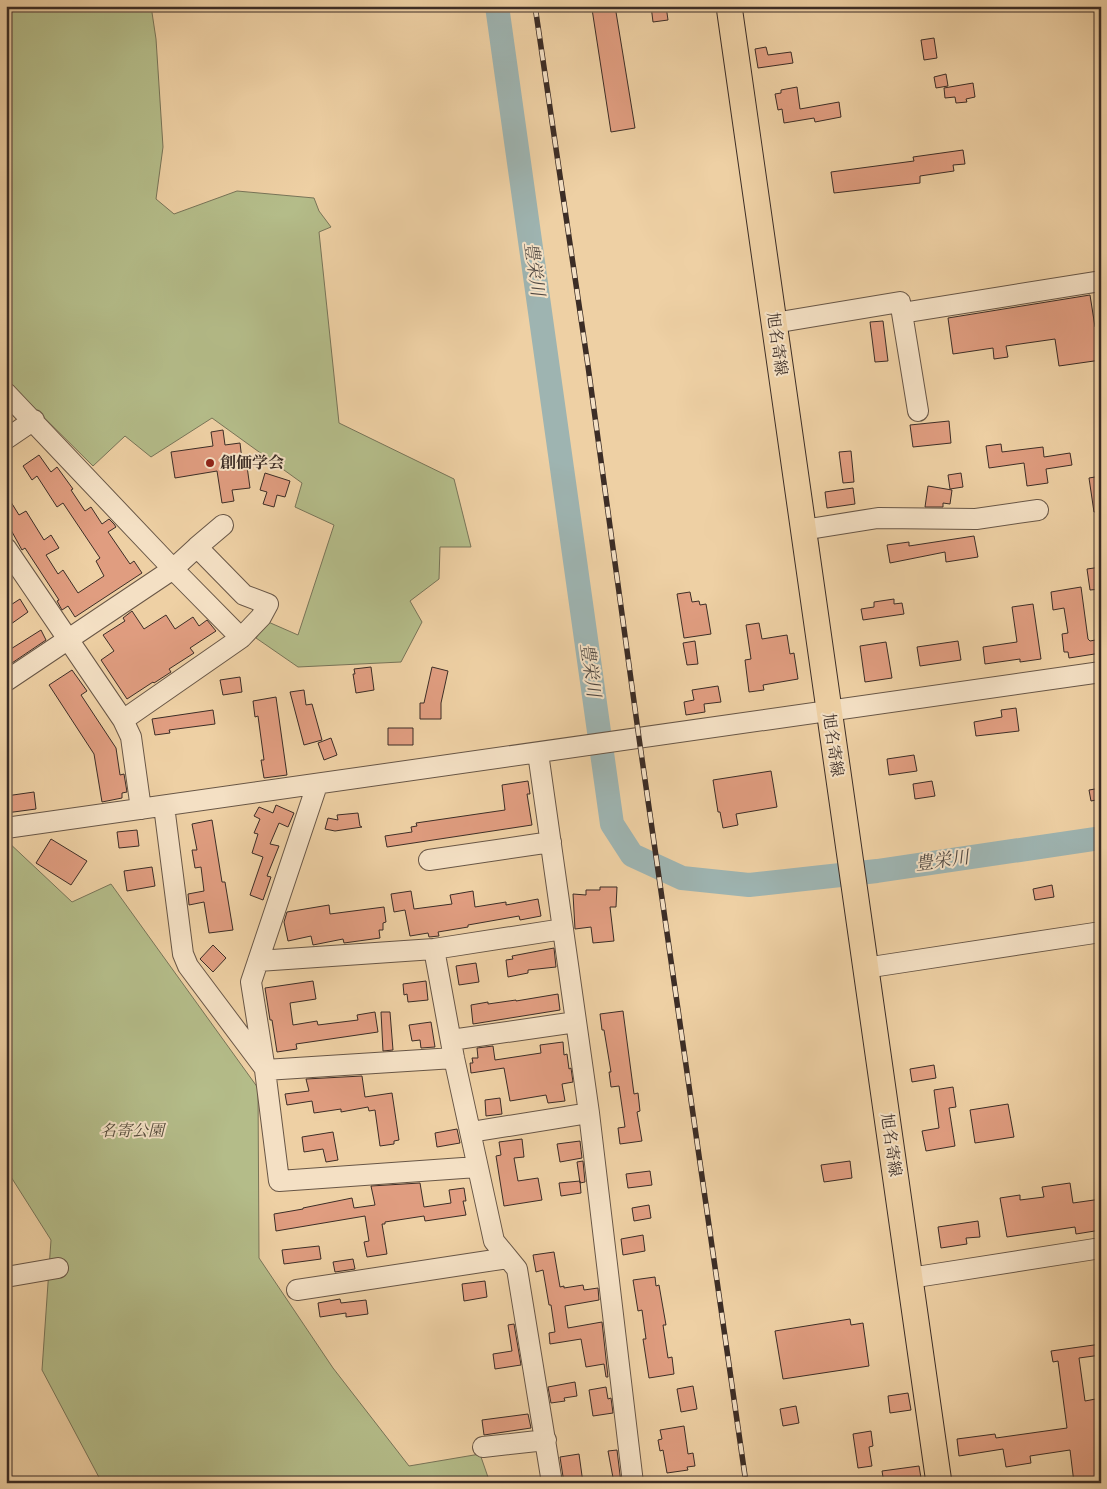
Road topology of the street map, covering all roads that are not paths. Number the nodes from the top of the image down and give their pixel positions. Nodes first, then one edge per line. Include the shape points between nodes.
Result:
1 (729, 6) edge
2 (1101, 281) edge
3 (902, 313) junction
4 (774, 322) junction
5 (6, 393) edge
6 (918, 410) dead end
7 (34, 420) junction
8 (6, 439) edge
9 (1038, 510) dead end
10 (223, 525) dead end
11 (803, 530) junction
12 (197, 547) junction
13 (6, 548) edge
14 (173, 569) junction
15 (241, 638) junction
16 (68, 640) junction
17 (1101, 672) edge
18 (6, 681) edge
19 (829, 711) junction
20 (123, 720) junction
21 (538, 753) junction
22 (317, 785) junction
23 (164, 806) junction
24 (141, 810) junction
25 (6, 828) edge
26 (551, 842) junction
27 (428, 860) dead end
28 (563, 929) junction
29 (1101, 932) edge
30 (434, 949) junction
31 (258, 961) junction
32 (866, 968) junction
33 (576, 1022) junction
34 (452, 1049) junction
35 (265, 1070) junction
36 (589, 1113) junction
37 (470, 1132) junction
38 (477, 1167) junction
39 (1101, 1248) edge
40 (508, 1258) junction
41 (58, 1268) dead end
42 (6, 1277) edge
43 (910, 1278) junction
44 (296, 1290) dead end
45 (546, 1440) junction
46 (483, 1447) dead end
47 (552, 1483) edge
48 (633, 1483) edge
49 (939, 1483) edge

1 - 4 main road, 旭名寄線
2 - 3 street
3 - 4 street via 900,302
3 - 6 street
4 - 11 main road, 旭名寄線
5 - 7 street
7 - 8 street
7 - 14 street
9 - 11 street via 976,520 878,518
10 - 12 street
11 - 19 main road, 旭名寄線
12 - 14 street
12 - 15 street via 244,595 268,604 261,617
13 - 16 street
14 - 15 street
14 - 16 street
15 - 20 street
16 - 18 street
16 - 20 street
17 - 19 street
19 - 21 street
19 - 32 main road, 旭名寄線
20 - 24 street via 131,737
21 - 22 street
21 - 26 street
22 - 23 street
22 - 31 street
23 - 24 street
23 - 35 street via 188,966
24 - 25 street
26 - 27 street
26 - 28 street
28 - 30 street
28 - 33 street
29 - 32 street
30 - 31 street
30 - 34 street
31 - 35 street via 251,982
32 - 43 main road, 旭名寄線
33 - 34 street
33 - 36 street
34 - 35 street
34 - 37 street
35 - 38 street via 279,1181
36 - 37 street
36 - 48 street
37 - 38 street
38 - 40 street via 494,1241
39 - 43 street
40 - 44 street
40 - 45 street via 518,1269
41 - 42 street
43 - 49 main road, 旭名寄線
45 - 46 street
45 - 47 street

